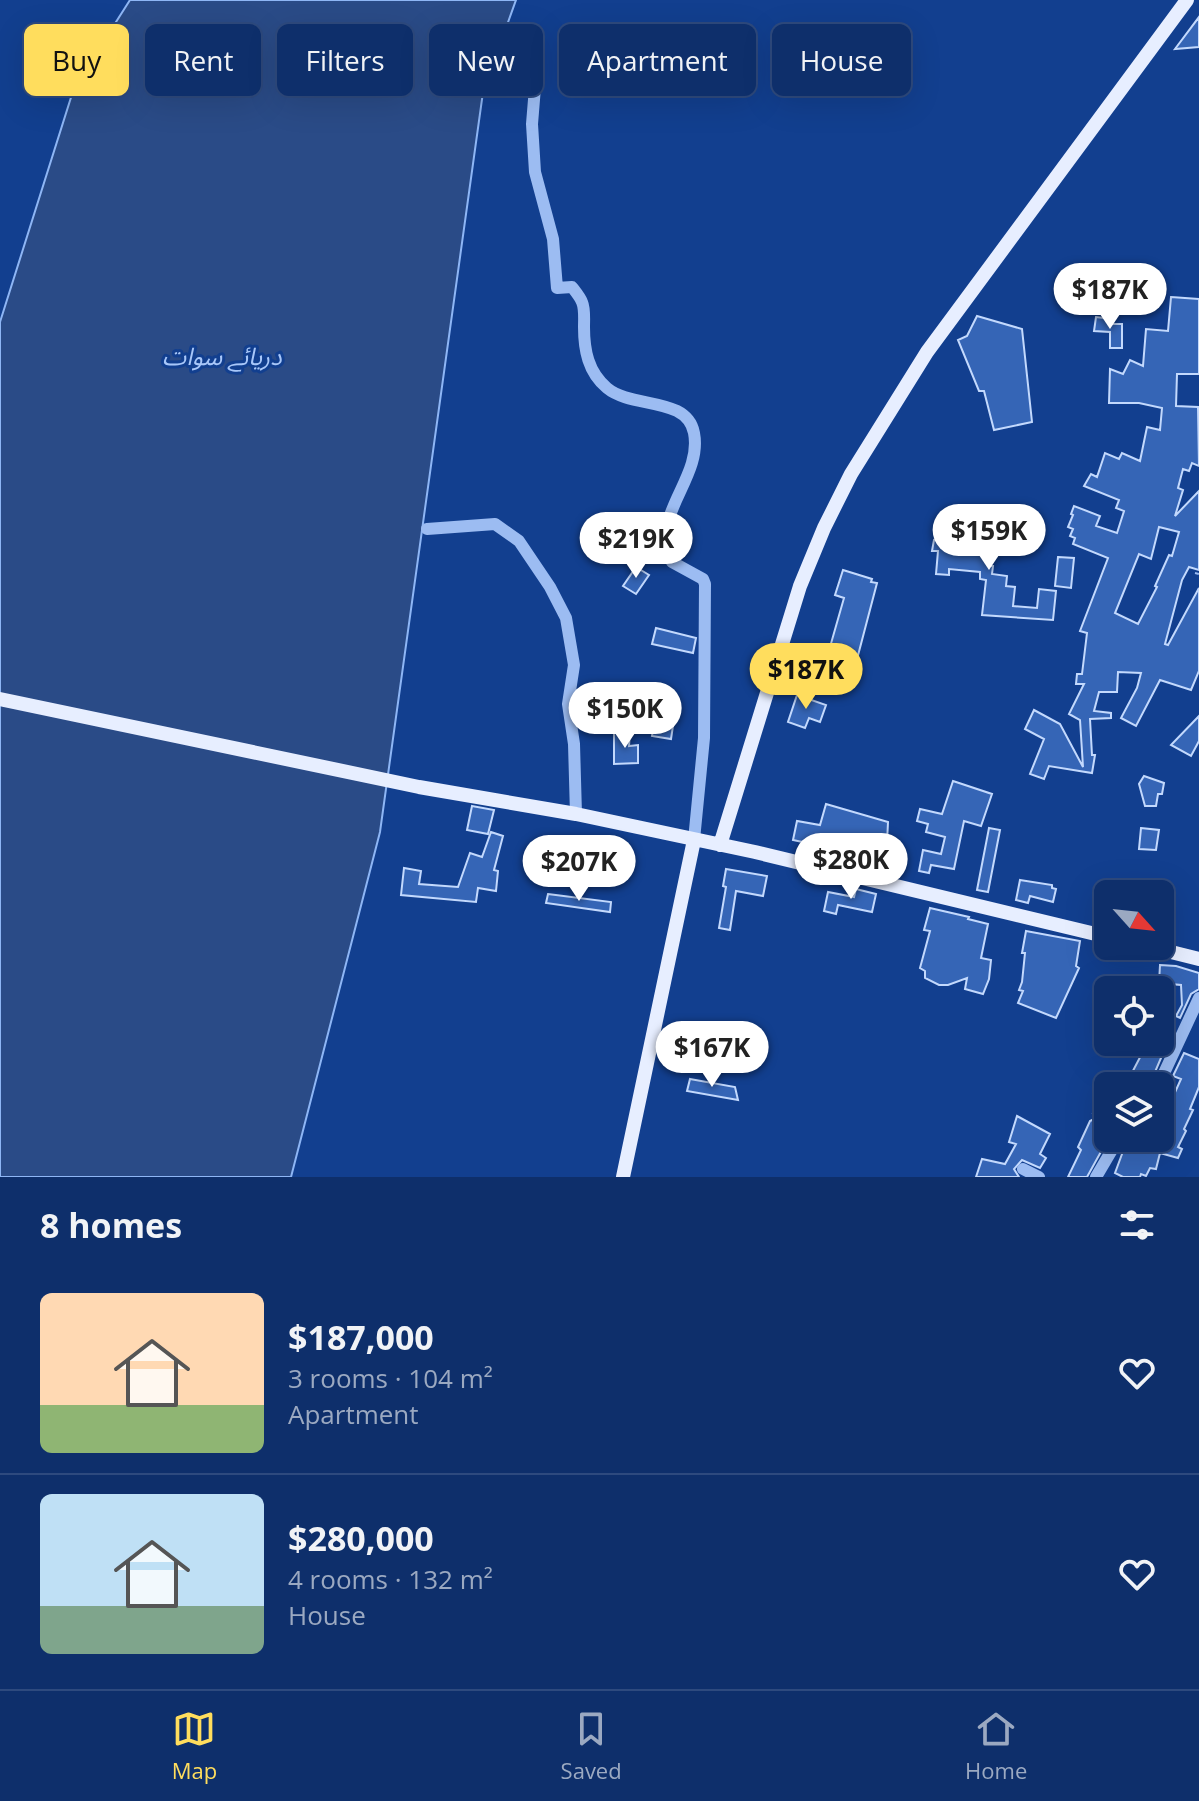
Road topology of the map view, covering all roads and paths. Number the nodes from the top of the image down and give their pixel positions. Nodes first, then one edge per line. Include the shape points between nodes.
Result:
1 (1187, 0) edge
2 (534, 96) edge
3 (427, 529) dead end
4 (0, 699) edge
5 (576, 814) junction
6 (694, 840) junction
7 (720, 845) junction
8 (1094, 934) edge
9 (1174, 953) edge
10 (1199, 959) edge
11 (1199, 998) edge
12 (1165, 1072) edge
13 (1111, 1152) edge
14 (1023, 1169) dead end
15 (623, 1177) edge
16 (1039, 1177) edge
17 (1096, 1177) edge

1 - 7 main road via 927,352 851,474 800,586
2 - 6 street via 535,172 553,239 557,288 572,287 582,302 588,361 597,378 619,397 677,410 687,416 694,433 694,454 668,517 665,542 672,562 705,584 704,738
3 - 5 street via 495,524 519,541 550,587 566,618 574,665 568,704
4 - 5 main road via 419,787
5 - 6 main road
6 - 7 main road
6 - 15 main road
7 - 8 main road
9 - 10 main road
11 - 12 street
13 - 17 street
14 - 16 street

